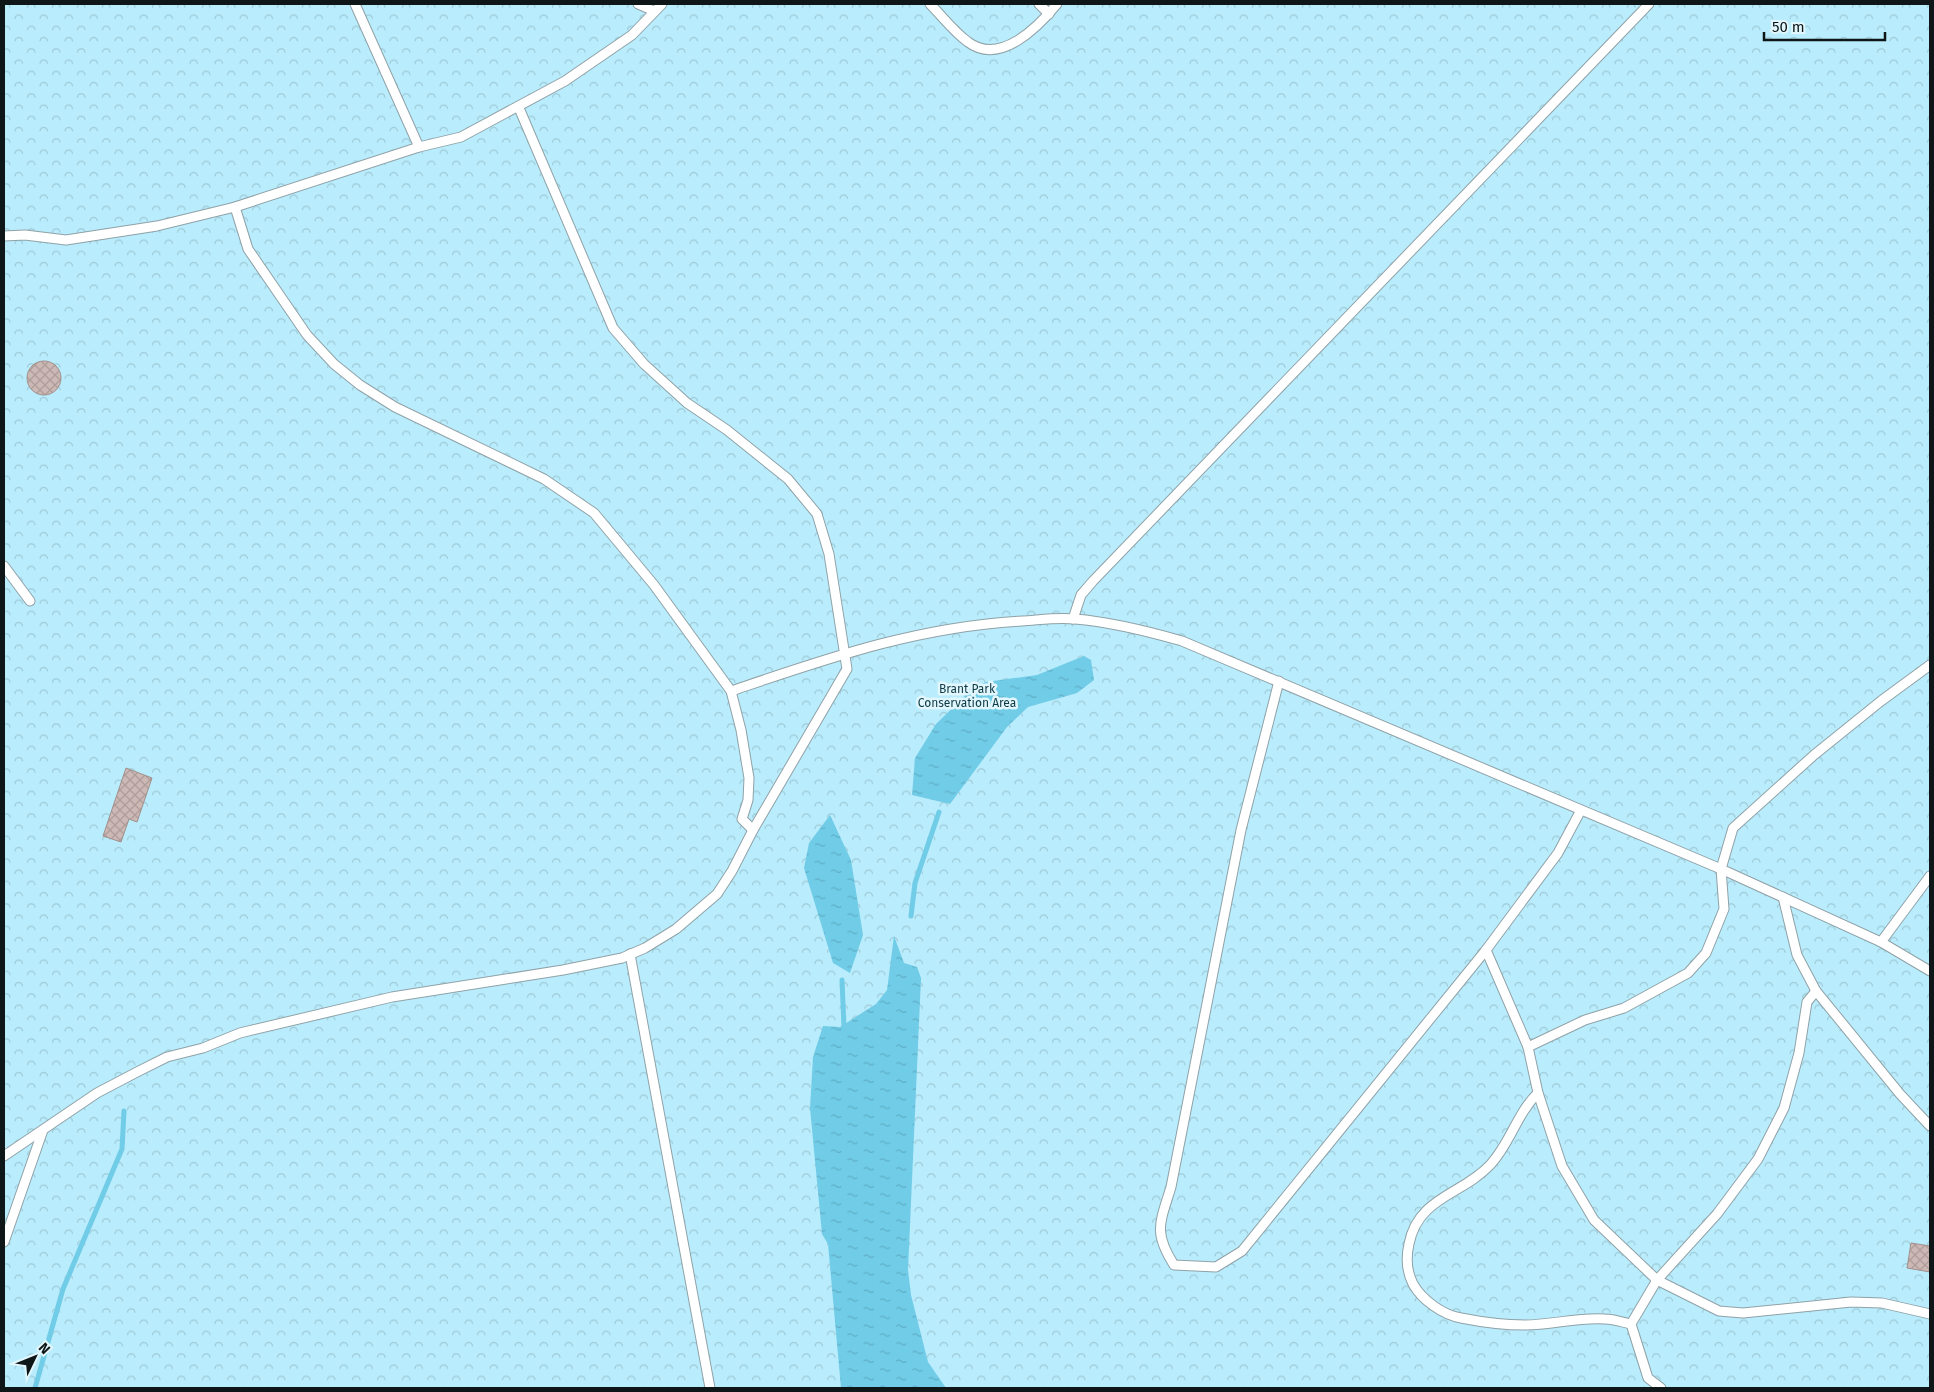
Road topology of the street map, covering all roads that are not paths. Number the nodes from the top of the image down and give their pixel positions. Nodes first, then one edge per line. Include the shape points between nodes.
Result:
1 (356, 4) edge
2 (638, 4) edge
3 (662, 4) edge
4 (930, 4) edge
5 (1039, 4) edge
6 (1057, 4) edge
7 (1649, 4) edge
8 (654, 11) junction
9 (1048, 14) junction
10 (519, 108) junction
11 (419, 147) junction
12 (235, 207) junction
13 (4, 236) edge
14 (4, 566) edge
15 (30, 601) dead end
16 (1073, 618) junction
17 (846, 652) junction
18 (1930, 665) edge
19 (1279, 681) junction
20 (731, 691) junction
21 (1581, 810) junction
22 (753, 830) junction
23 (1720, 869) junction
24 (1930, 876) edge
25 (1784, 897) junction
26 (1880, 942) junction
27 (1486, 950) junction
28 (630, 954) junction
29 (1930, 971) edge
30 (1816, 991) junction
31 (1528, 1046) junction
32 (1538, 1094) junction
33 (1930, 1126) edge
34 (43, 1130) junction
35 (4, 1156) edge
36 (4, 1242) edge
37 (1657, 1280) junction
38 (1930, 1314) edge
39 (1631, 1324) junction
40 (710, 1388) edge
41 (1661, 1388) edge

1 - 11 lane
2 - 8 lane
3 - 8 lane
4 - 9 lane via 967,41 986,50 1000,49 1025,36
5 - 9 lane
6 - 9 lane
7 - 16 lane via 1093,581 1081,595
8 - 10 lane via 632,35
10 - 11 lane via 461,137
10 - 17 lane via 614,328 662,381 788,479 817,514 829,554
11 - 12 lane
12 - 13 lane via 157,226 66,240
12 - 20 lane via 248,249 307,335 334,364 395,407 544,479 594,513 654,585
14 - 15 lane
16 - 17 lane via 946,629
16 - 19 lane via 1124,625 1182,641
17 - 20 lane
17 - 22 lane via 847,670 837,690 819,715
18 - 23 lane via 1814,755 1733,828
19 - 21 lane
19 - 27 lane via 1241,830 1171,1187 1162,1217 1160,1238 1174,1265 1216,1267 1242,1251
20 - 22 lane via 742,730 749,778 748,800 742,819
21 - 23 lane
21 - 27 lane via 1558,853
22 - 28 lane via 717,894 676,929
23 - 25 lane
23 - 31 lane via 1724,909 1706,953 1688,973 1624,1008 1584,1020
24 - 26 lane
25 - 26 lane
25 - 30 lane via 1797,955
26 - 29 lane
27 - 31 lane
28 - 34 lane via 562,970 392,997 240,1033 203,1048 167,1057 97,1093
28 - 40 lane
30 - 33 lane
30 - 37 lane via 1807,1002 1799,1053 1784,1108 1758,1159 1717,1214
31 - 32 lane
32 - 37 lane via 1562,1166 1577,1195 1594,1220
32 - 39 lane via 1526,1104 1501,1152 1488,1167 1427,1208 1411,1231 1407,1254 1409,1276 1419,1294 1460,1318 1525,1325 1604,1319
34 - 35 lane
34 - 36 lane
37 - 38 lane via 1719,1311 1743,1313 1851,1302 1882,1303
37 - 39 lane
39 - 41 lane via 1648,1378

